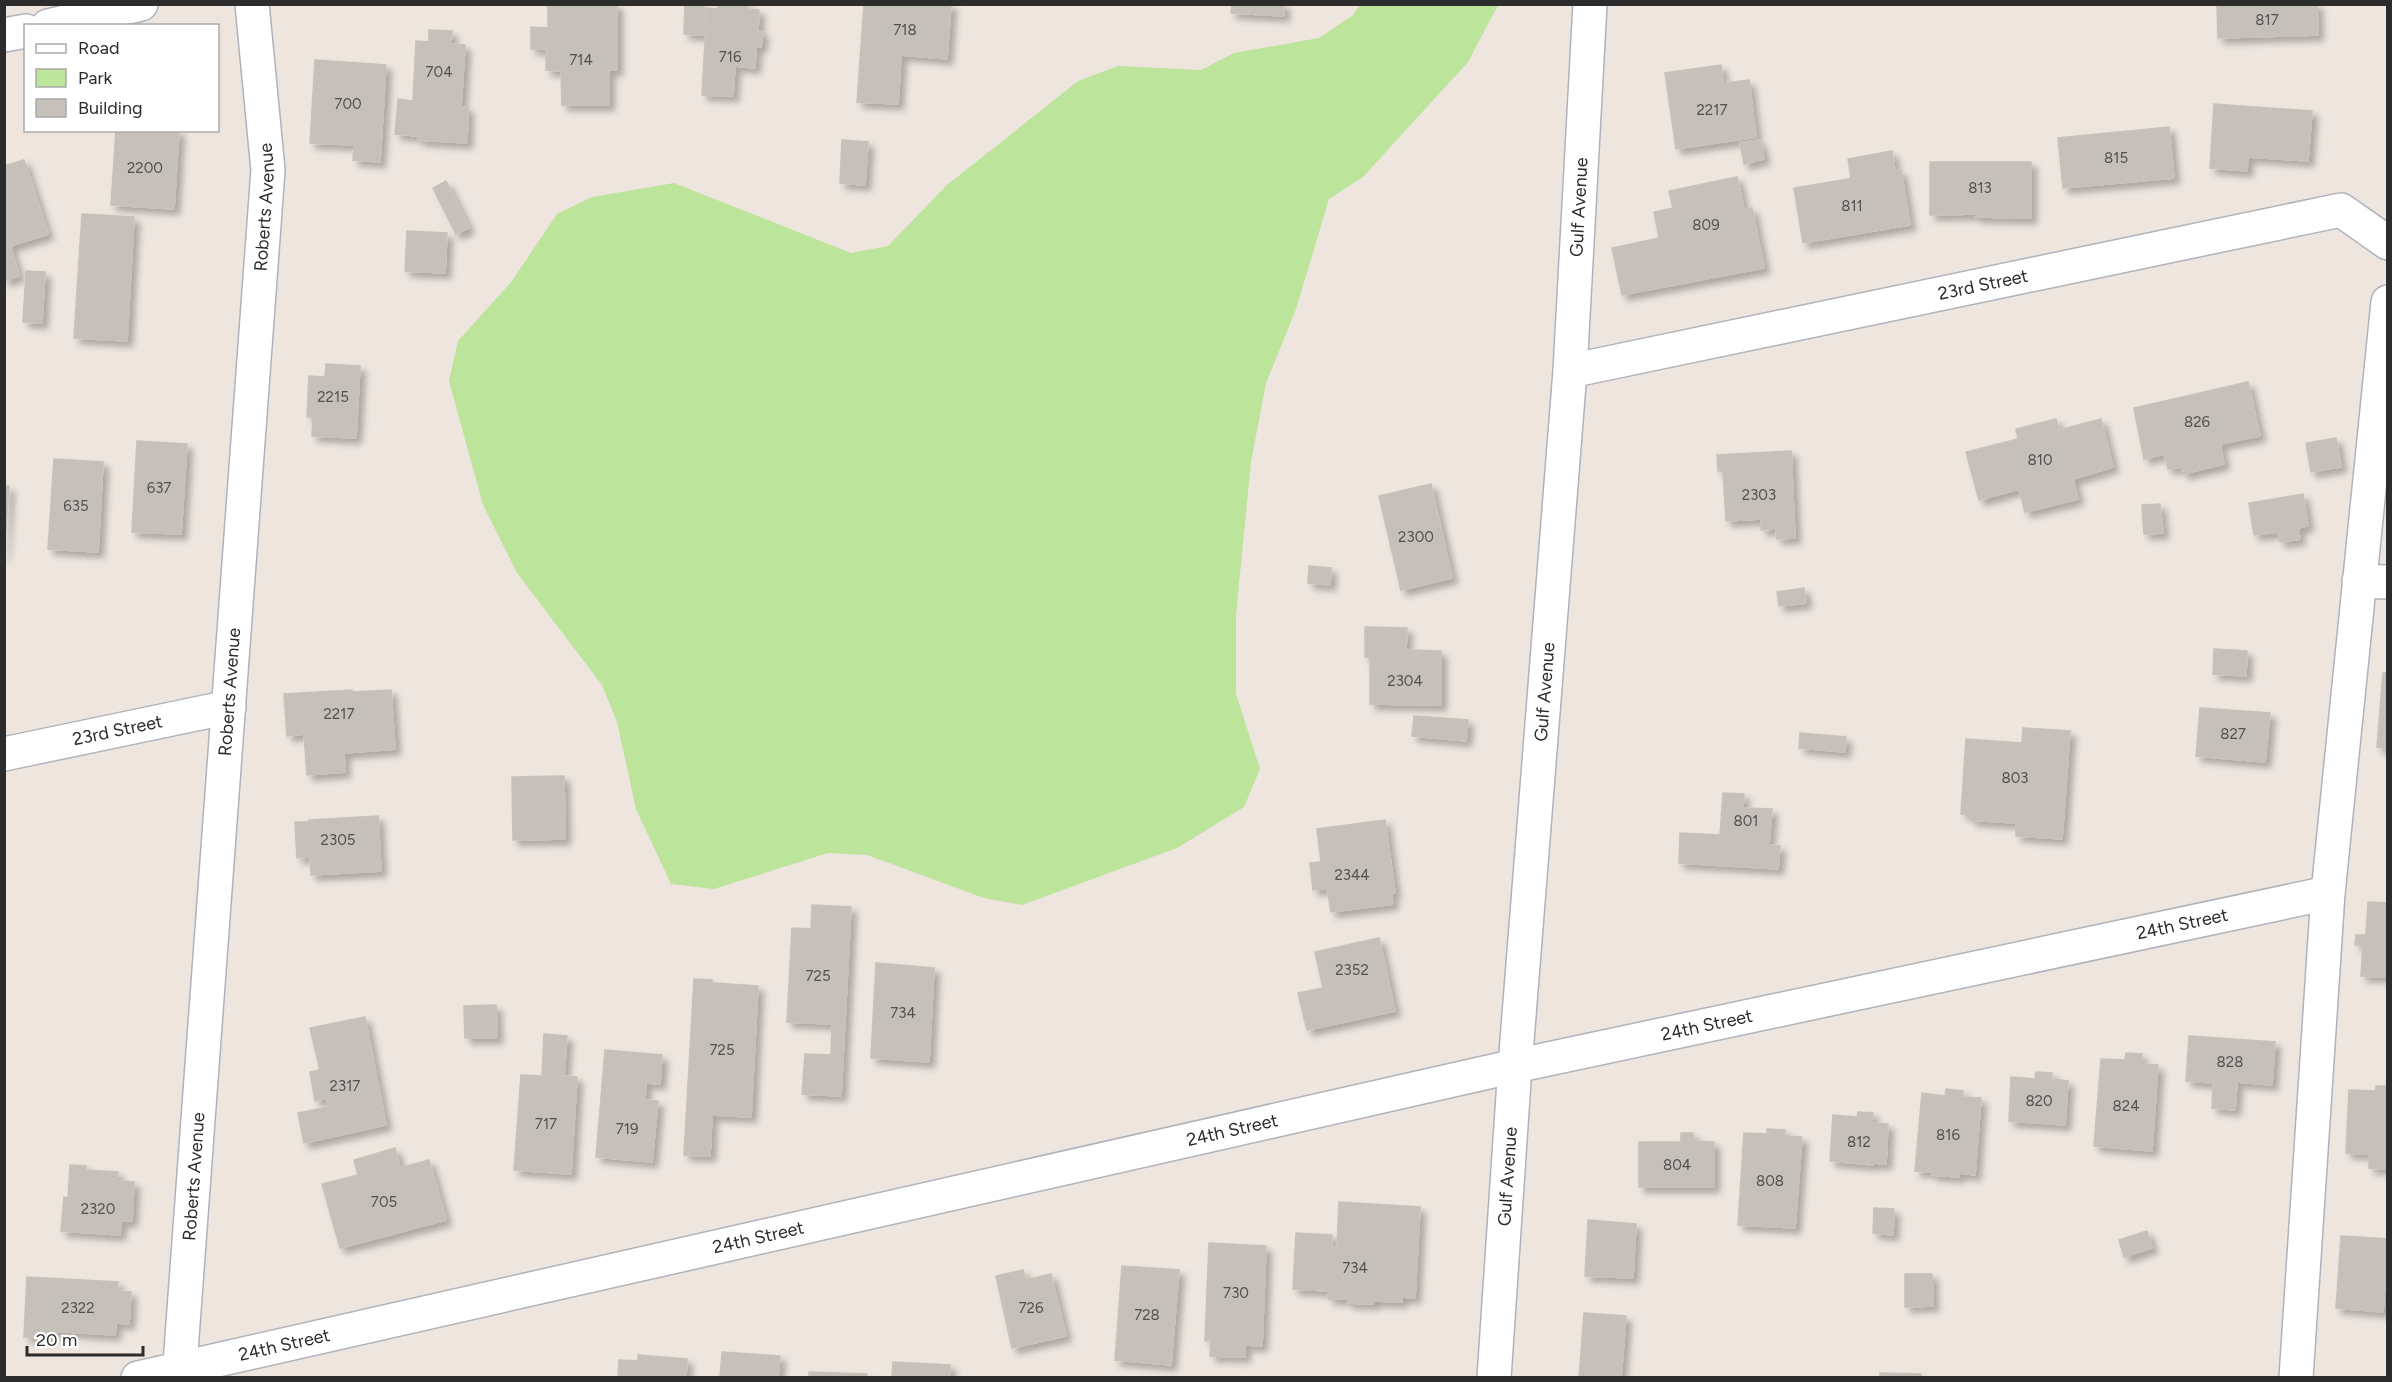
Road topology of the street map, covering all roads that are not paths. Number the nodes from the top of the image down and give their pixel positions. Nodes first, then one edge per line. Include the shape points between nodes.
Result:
1 (141, 4) edge
2 (252, 4) edge
3 (1590, 4) edge
4 (56, 24) edge
5 (24, 31) edge
6 (4, 35) edge
7 (2388, 243) edge
8 (2388, 302) edge
9 (1570, 371) junction
10 (2373, 581) edge
11 (229, 706) junction
12 (4, 754) edge
13 (2328, 893) junction
14 (1515, 1066) junction
15 (179, 1373) edge
16 (138, 1377) edge
17 (1494, 1377) edge
18 (2296, 1377) edge

1 - 4 street
2 - 11 street, Roberts Avenue via 268,170
3 - 9 street, Gulf Avenue
5 - 6 street
7 - 9 street, 23rd Street via 2341,210
8 - 10 street
9 - 14 street, Gulf Avenue
10 - 13 street
11 - 12 street, 23rd Street
11 - 15 street, Roberts Avenue
13 - 14 street, 24th Street
13 - 18 street
14 - 15 street, 24th Street
14 - 17 street, Gulf Avenue
15 - 16 street, 24th Street

